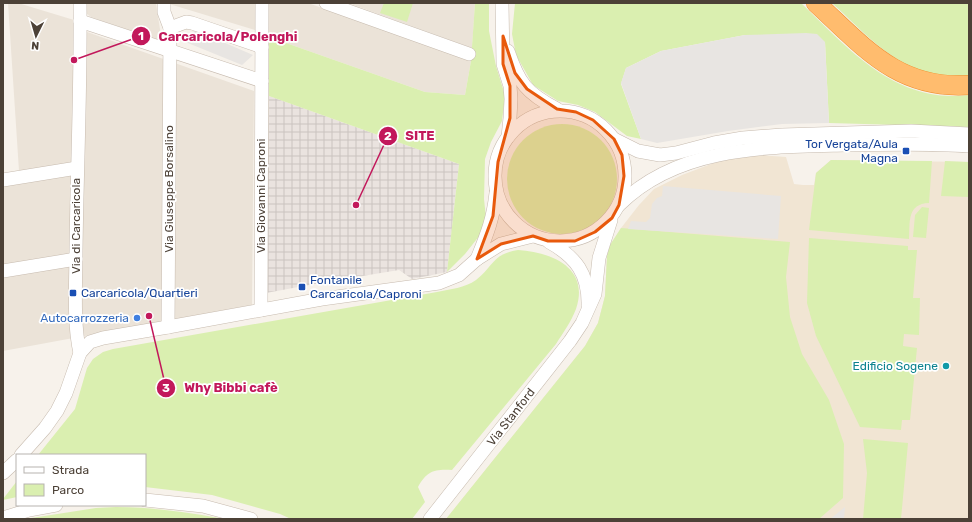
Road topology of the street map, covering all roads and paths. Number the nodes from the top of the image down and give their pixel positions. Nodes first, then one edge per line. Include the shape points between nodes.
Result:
1 (80, 3) edge
2 (164, 3) edge
3 (262, 3) edge
4 (326, 3) edge
5 (502, 3) edge
6 (816, 3) edge
7 (80, 21) junction
8 (170, 28) junction
9 (503, 36) junction
10 (262, 47) junction
11 (169, 51) junction
12 (469, 54) dead end
13 (262, 81) junction
14 (969, 85) edge
15 (557, 109) junction
16 (969, 134) edge
17 (508, 137) junction
18 (614, 139) junction
19 (969, 146) edge
20 (77, 168) junction
21 (3, 180) edge
22 (496, 187) junction
23 (619, 205) junction
24 (612, 218) junction
25 (533, 236) junction
26 (548, 241) junction
27 (76, 259) junction
28 (477, 259) junction
29 (3, 271) edge
30 (260, 310) junction
31 (587, 312) junction
32 (168, 327) junction
33 (80, 353) junction
34 (23, 454) edge
35 (16, 461) edge
36 (3, 473) edge
37 (146, 500) edge
38 (51, 506) edge
39 (3, 518) edge
40 (251, 519) edge
41 (430, 519) edge

1 - 7 street, Via di Carcaricola
2 - 8 street via 164,12
3 - 10 street
4 - 12 street
5 - 9 street
6 - 14 highway via 873,55 896,70 934,84
7 - 11 street
7 - 20 street, Via di Carcaricola
8 - 10 street via 186,22 192,23
8 - 11 street, Via Giuseppe Borsalino
9 - 15 street via 515,73 523,84 539,99
9 - 17 street via 503,64 511,99
10 - 13 street, Via Giovanni Caproni
11 - 13 street
11 - 32 street, Via Giuseppe Borsalino
13 - 30 street, Via Giovanni Caproni
15 - 17 street via 537,114 518,126
15 - 18 street via 587,116
16 - 18 street via 911,131 782,135 714,142 667,155 638,151
17 - 22 street via 498,162
18 - 23 street via 624,162 624,183
19 - 23 street via 918,143 760,148 730,152 704,158 667,172 636,190
20 - 21 street
20 - 27 street, Via di Carcaricola
22 - 25 street via 509,219
22 - 28 street via 490,228
23 - 24 street
24 - 26 street via 595,232 584,237 558,242
24 - 31 street, Via Stanford via 599,258 595,294
25 - 26 street
25 - 28 street via 501,244
26 - 31 street, Via Stanford via 571,257 580,268 586,284
27 - 29 street
27 - 33 street, Via di Carcaricola via 77,331
28 - 30 street via 459,275 439,283
30 - 32 street
31 - 41 street, Via Stanford via 570,341
32 - 33 street via 97,339 87,344
33 - 34 street, Via di Carcaricola via 57,410
35 - 36 street
37 - 40 street via 202,506
38 - 39 street

